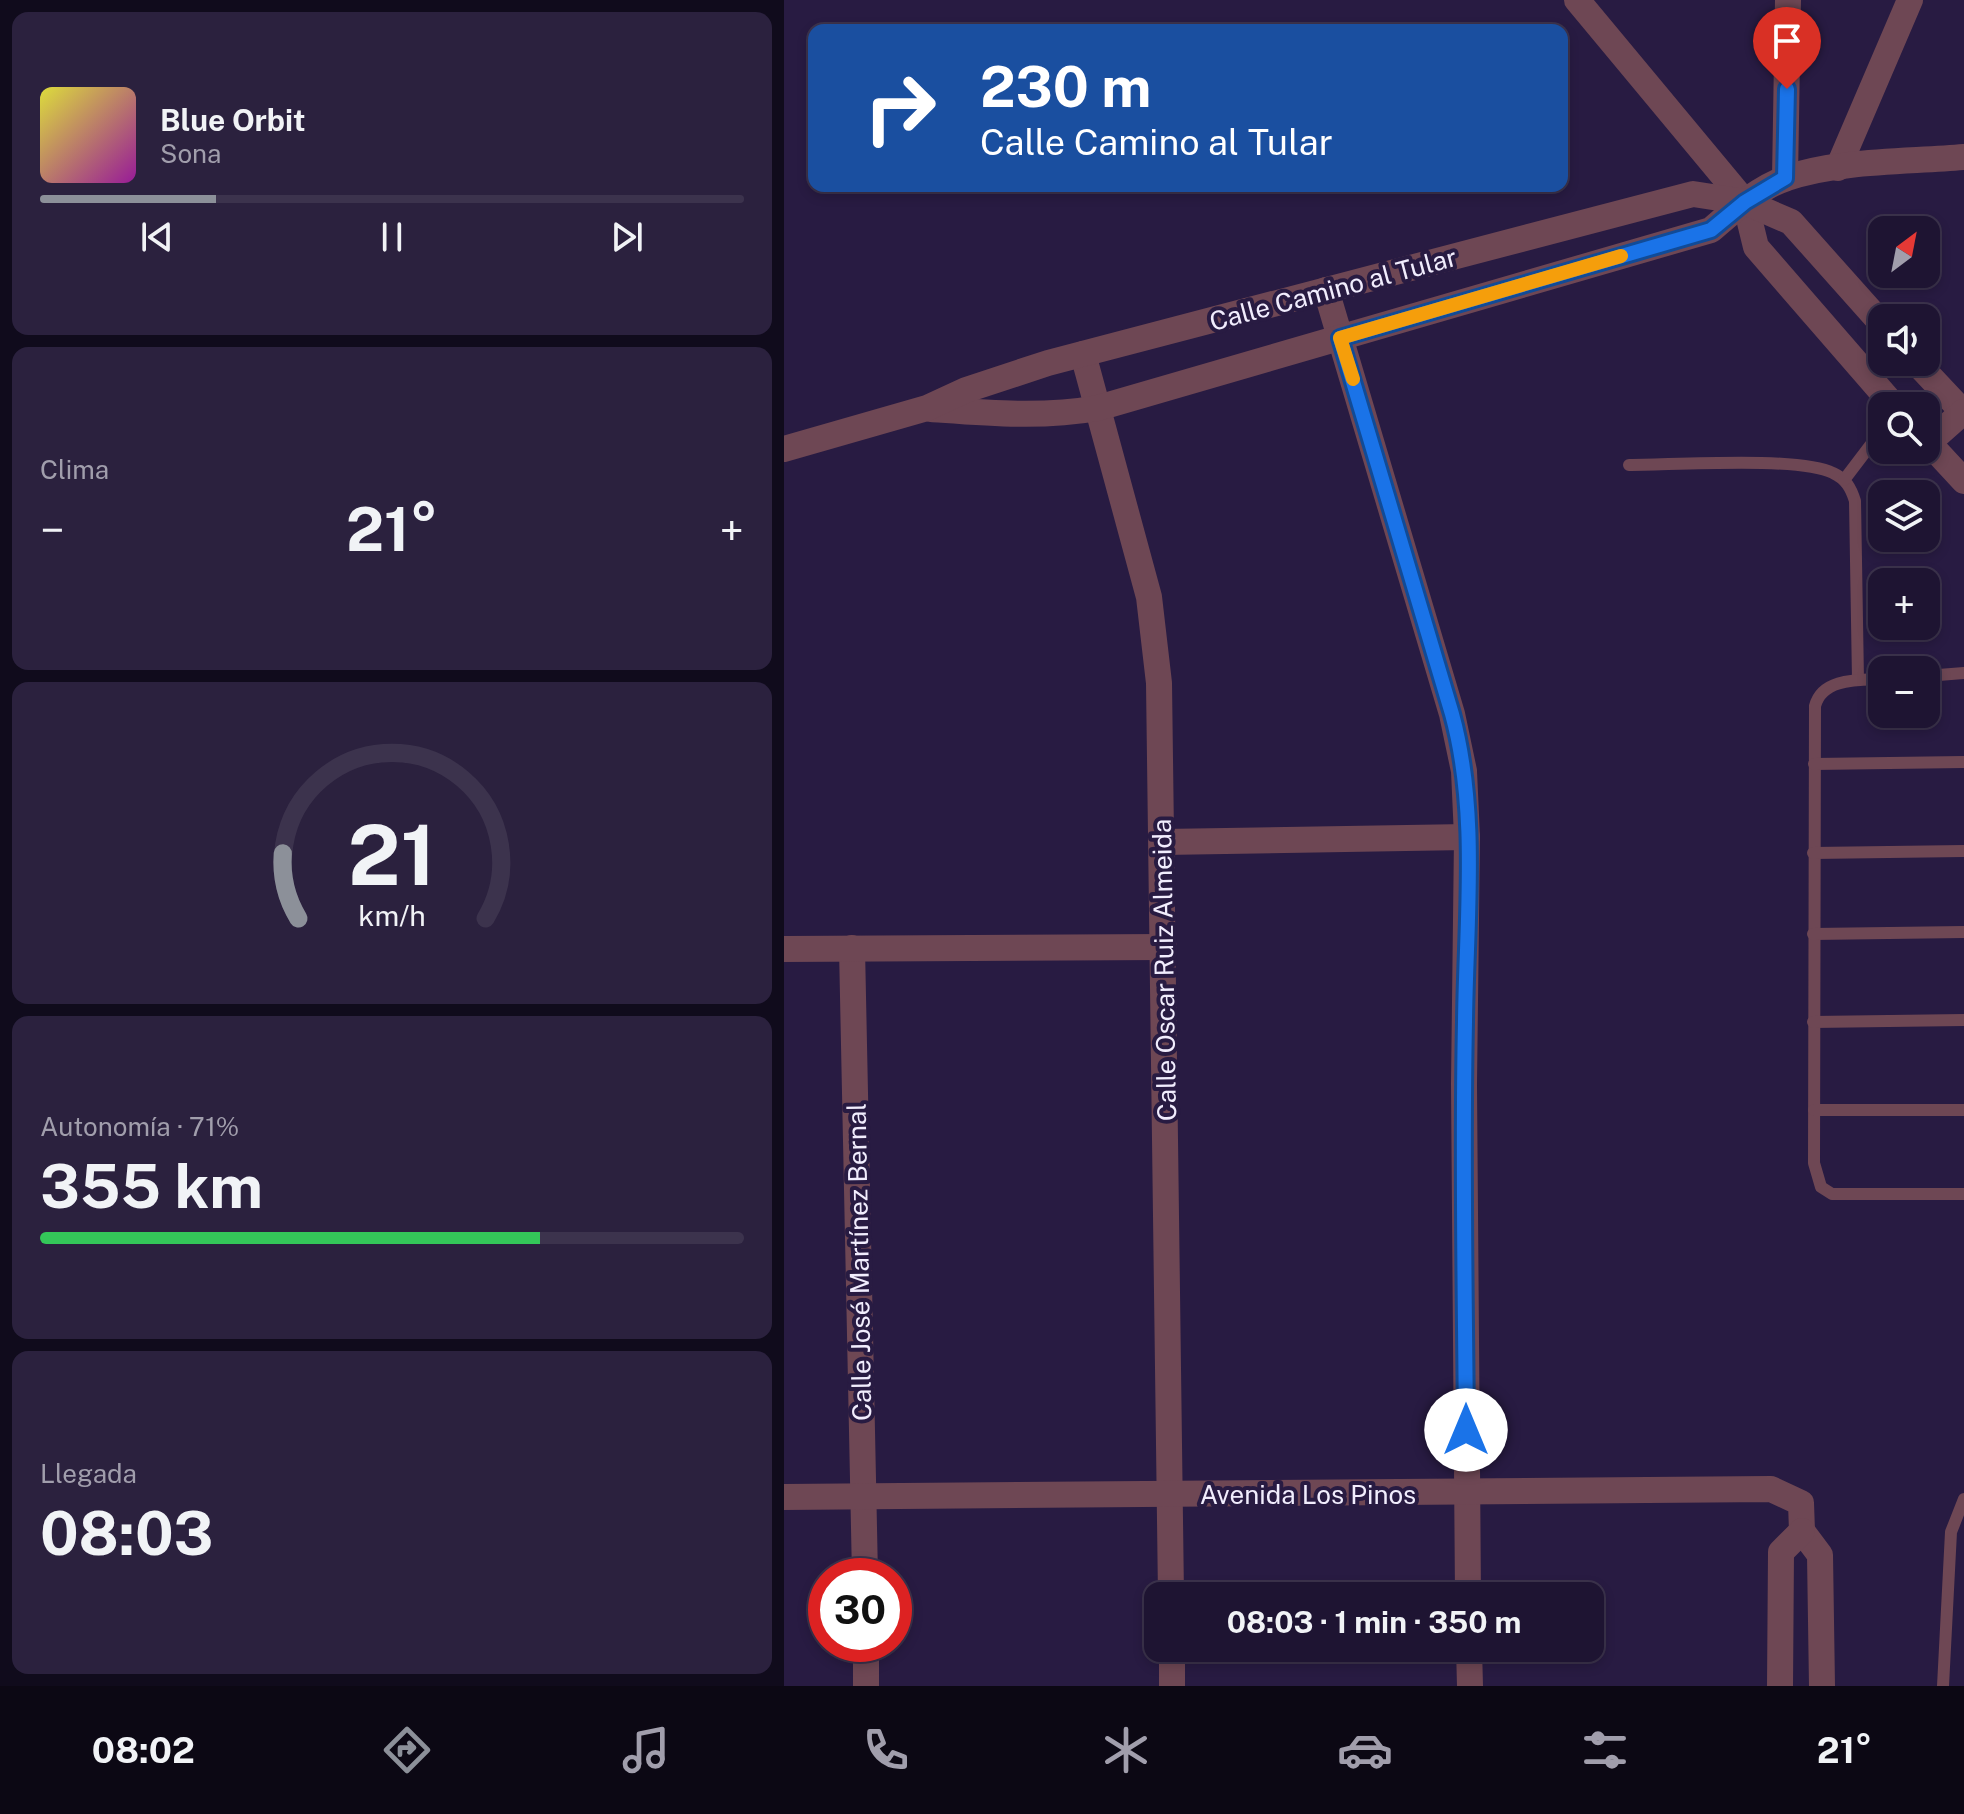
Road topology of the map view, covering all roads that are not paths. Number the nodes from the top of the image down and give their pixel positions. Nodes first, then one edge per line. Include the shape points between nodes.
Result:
1 (1577, 0) edge
2 (1788, 0) edge
3 (1910, 0) edge
4 (1964, 157) edge
5 (1838, 168) junction
6 (1785, 178) junction
7 (1745, 202) junction
8 (1326, 290) junction
9 (1868, 308) edge
10 (1340, 338) junction
11 (1083, 354) junction
12 (1929, 376) edge
13 (1882, 392) edge
14 (927, 408) junction
15 (1098, 408) junction
16 (1963, 412) edge
17 (1940, 431) edge
18 (1868, 448) edge
19 (784, 449) edge
20 (1940, 456) edge
21 (1629, 465) dead end
22 (1844, 480) junction
23 (1964, 481) edge
24 (1964, 673) edge
25 (1940, 675) edge
26 (1858, 680) junction
27 (1868, 680) edge
28 (1964, 762) edge
29 (1814, 764) junction
30 (1467, 837) junction
31 (1163, 842) junction
32 (1964, 851) edge
33 (1813, 853) junction
34 (1964, 932) edge
35 (1813, 934) junction
36 (1164, 947) junction
37 (852, 948) junction
38 (784, 949) edge
39 (1964, 1020) edge
40 (1813, 1022) junction
41 (1814, 1110) junction
42 (1964, 1110) edge
43 (1964, 1194) edge
44 (1466, 1493) junction
45 (1171, 1495) junction
46 (784, 1497) edge
47 (865, 1497) junction
48 (1964, 1499) edge
49 (1802, 1531) junction
50 (865, 1558) edge
51 (1171, 1582) edge
52 (1468, 1582) edge
53 (866, 1662) edge
54 (1172, 1662) edge
55 (1469, 1662) edge
56 (866, 1686) edge
57 (1172, 1686) edge
58 (1470, 1686) edge
59 (1780, 1686) edge
60 (1822, 1686) edge
61 (1943, 1686) edge

1 - 7 street
2 - 6 street
3 - 5 street
4 - 5 street, Calle Camino al Tular
5 - 6 street, Calle Camino al Tular
6 - 7 street, Calle Camino al Tular
7 - 8 street, Calle Camino al Tular via 1693,194
7 - 9 street via 1791,222
7 - 10 street, Calle Camino al Tular via 1711,230
7 - 13 street via 1756,247
8 - 10 street
8 - 11 street, Calle Camino al Tular
10 - 15 street, Calle Camino al Tular
10 - 30 street via 1459,740
11 - 14 street, Calle Camino al Tular via 966,390
11 - 15 street, Calle Oscar Ruiz Almeida
12 - 16 street
14 - 15 street, Calle Camino al Tular via 1027,415
14 - 19 street, Calle Camino al Tular
15 - 31 street, Calle Oscar Ruiz Almeida via 1153,624
16 - 17 street
18 - 22 lane
20 - 23 street
21 - 22 lane via 1788,464 1819,468
22 - 26 lane via 1855,501
24 - 25 lane
26 - 27 lane
26 - 29 lane via 1832,685 1817,697
28 - 29 lane
29 - 33 lane
30 - 31 street
30 - 44 street
31 - 36 street, Calle Oscar Ruiz Almeida
32 - 33 lane
33 - 35 lane
34 - 35 lane
35 - 40 lane
36 - 37 street
36 - 45 street, Calle Oscar Ruiz Almeida
37 - 38 street
37 - 47 street, Calle José Martínez Bernal
39 - 40 lane
40 - 41 lane
41 - 42 lane
41 - 43 lane via 1814,1163 1821,1187 1832,1194
44 - 45 street, Avenida Los Pinos
44 - 49 street, Avenida Los Pinos via 1771,1489 1801,1503
44 - 52 street
45 - 47 street, Avenida Los Pinos
45 - 51 street, Calle Oscar Ruiz Almeida
46 - 47 street, Avenida Los Pinos
47 - 50 street, Calle José Martínez Bernal
48 - 61 lane via 1951,1532
49 - 59 street via 1781,1552
49 - 60 street via 1820,1555
53 - 56 street
54 - 57 street
55 - 58 street

